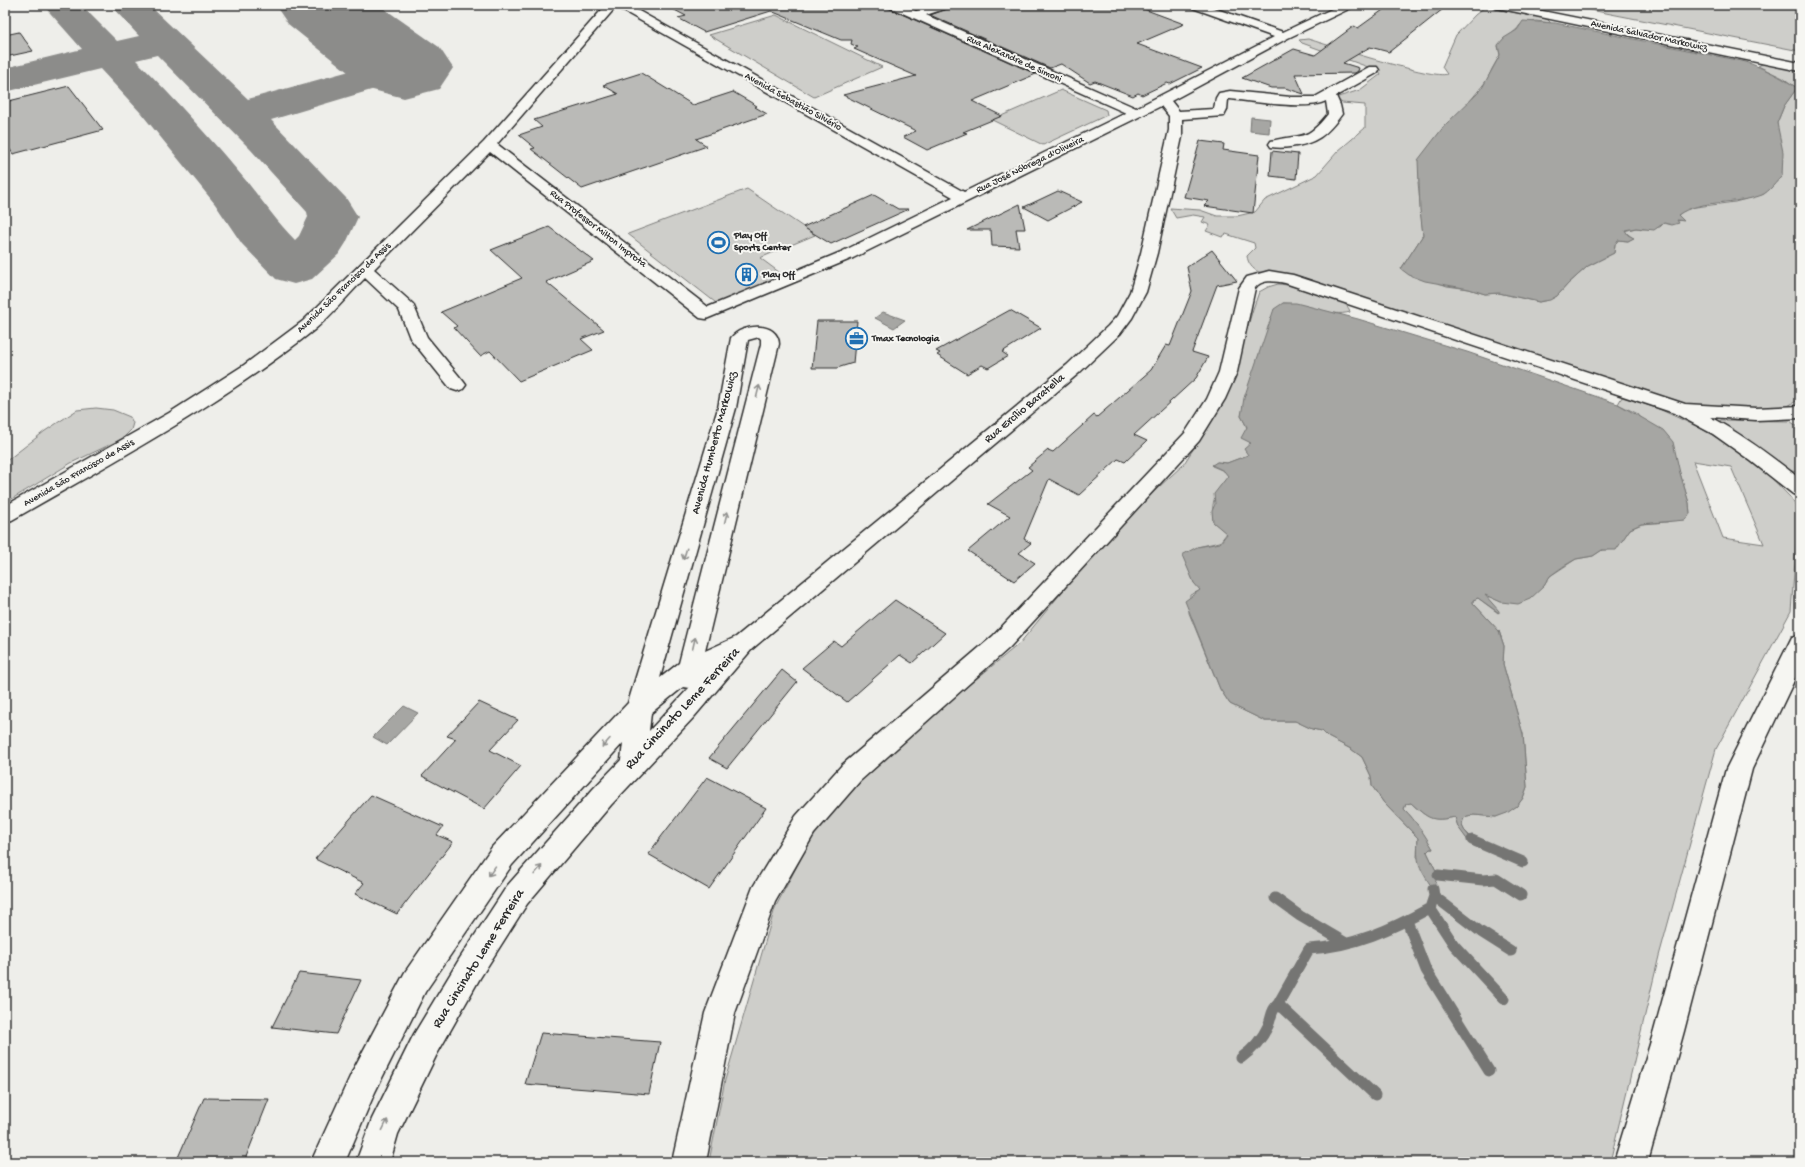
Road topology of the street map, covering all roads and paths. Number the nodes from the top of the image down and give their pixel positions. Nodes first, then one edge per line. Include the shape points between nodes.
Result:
1 (893, 5) edge
2 (946, 5) edge
3 (1194, 5) edge
4 (1349, 5) edge
5 (1497, 5) edge
6 (1526, 5) edge
7 (615, 6) edge
8 (916, 15) junction
9 (1284, 36) junction
10 (1800, 59) edge
11 (1800, 67) edge
12 (1373, 70) dead end
13 (1329, 94) junction
14 (1163, 100) junction
15 (1136, 113) junction
16 (1176, 115) junction
17 (1276, 144) dead end
18 (489, 145) junction
19 (963, 197) junction
20 (364, 269) junction
21 (706, 314) joint
22 (457, 385) dead end
23 (1681, 409) junction
24 (1800, 412) edge
25 (1800, 489) edge
26 (5, 515) edge
27 (744, 643) junction
28 (1800, 644) edge
29 (688, 669) junction
30 (639, 708) junction
31 (685, 710) junction
32 (633, 763) junction
33 (328, 1162) edge
34 (373, 1162) edge
35 (689, 1162) edge
36 (1631, 1162) edge

1 - 8 street, Rua Alexandre de Simoni
2 - 8 street
3 - 9 street
4 - 9 street, Rua José Nóbrega d'Oliveira
5 - 11 street, Avenida Salvador Markowicz
6 - 10 street, Avenida Salvador Markowicz
7 - 18 street, Avenida São Francisco de Assis
7 - 19 street, Avenida Sebastião Silvério
8 - 15 street, Rua Alexandre de Simoni
9 - 14 street, Rua José Nóbrega d'Oliveira
12 - 13 street
13 - 16 street via 1311,102 1230,95 1223,96 1219,113
13 - 17 street via 1335,114 1316,136 1300,142
14 - 15 street, Rua José Nóbrega d'Oliveira
14 - 16 street
15 - 19 street, Rua José Nóbrega d'Oliveira
16 - 27 street, Rua Ercílio Baratella via 1175,137 1149,253 1138,292 1124,318 1073,369
18 - 20 street, Avenida São Francisco de Assis
18 - 21 street, Rua Professor Milton Improta
19 - 21 street, Rua José Nóbrega d'Oliveira via 847,255
20 - 22 street via 407,308 419,338
20 - 26 street, Avenida São Francisco de Assis via 309,325 250,369 176,417
23 - 24 street via 1756,414
23 - 25 street via 1720,430
23 - 35 street via 1287,278 1269,276 1253,280 1247,288 1228,372 1216,399 1192,437 1001,642 851,773 805,825 763,896 720,1013
27 - 29 street, Rua Cincinato Leme Ferreira
27 - 31 street, Rua Cincinato Leme Ferreira
28 - 36 street via 1739,769
29 - 30 street, Rua Cincinato Leme Ferreira
29 -> 30 street, Avenida Humberto Markowicz via 770,344 770,338 764,333 746,334 739,341 727,408
29 - 31 street, Avenida Humberto Markowicz
30 - 32 street, Avenida Humberto Markowicz
30 -> 33 street, Rua Cincinato Leme Ferreira via 502,856 415,982 364,1081
31 - 32 street, Rua Cincinato Leme Ferreira
34 -> 32 street, Rua Cincinato Leme Ferreira via 383,1130 425,1045 517,895

